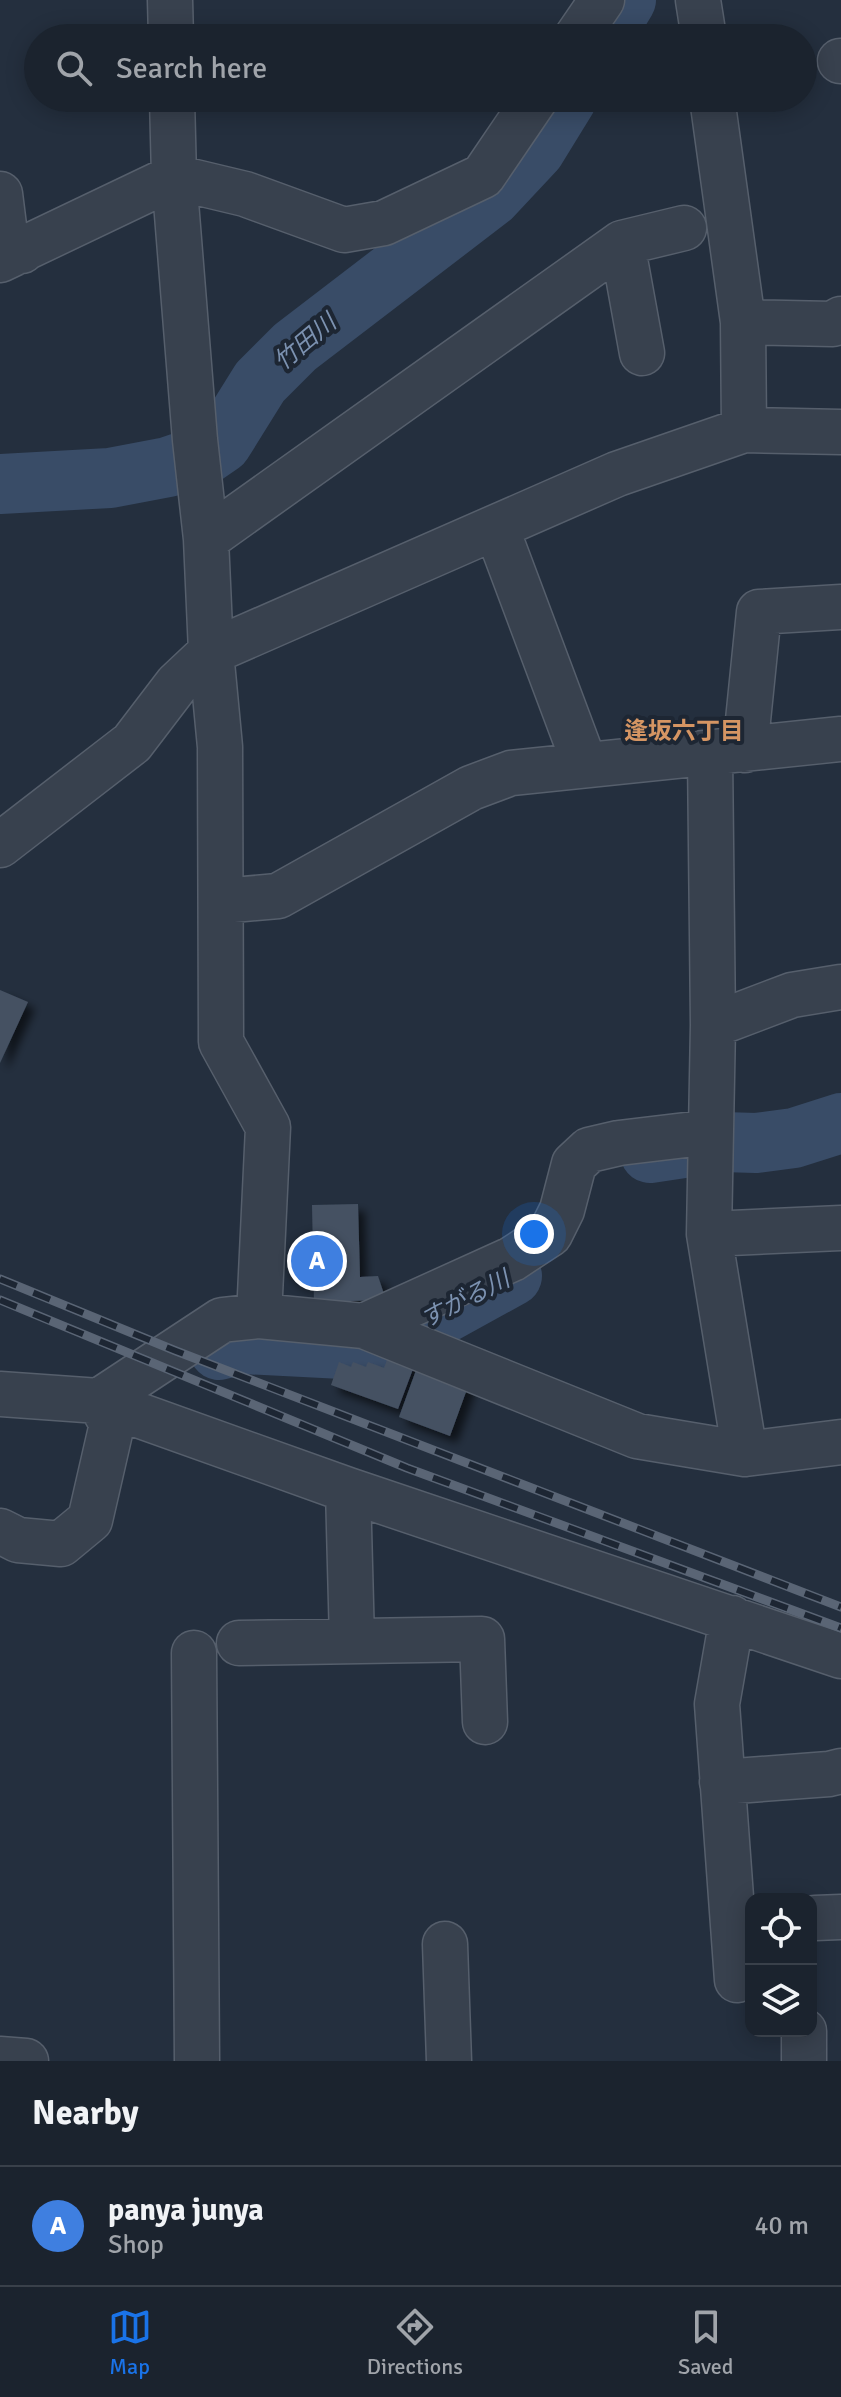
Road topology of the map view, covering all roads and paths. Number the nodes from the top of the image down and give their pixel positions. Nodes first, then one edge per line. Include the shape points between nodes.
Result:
1 (170, 0) edge
2 (602, 0) edge
3 (698, 0) edge
4 (171, 24) edge
5 (586, 24) edge
6 (702, 24) edge
7 (172, 112) edge
8 (526, 112) edge
9 (714, 112) edge
10 (174, 177) junction
11 (0, 194) edge
12 (684, 228) dead end
13 (622, 243) junction
14 (11, 256) edge
15 (841, 319) edge
16 (743, 322) junction
17 (642, 353) dead end
18 (744, 430) junction
19 (841, 432) edge
20 (496, 527) junction
21 (206, 539) junction
22 (841, 607) edge
23 (211, 652) junction
24 (841, 739) edge
25 (728, 752) junction
26 (585, 765) junction
27 (0, 845) edge
28 (222, 901) junction
29 (841, 987) edge
30 (713, 1025) junction
31 (710, 1141) junction
32 (841, 1228) edge
33 (709, 1234) junction
34 (259, 1316) junction
35 (386, 1335) junction
36 (0, 1394) edge
37 (99, 1401) junction
38 (841, 1442) edge
39 (745, 1454) junction
40 (348, 1490) junction
41 (0, 1531) edge
42 (732, 1618) junction
43 (352, 1641) junction
44 (239, 1643) dead end
45 (194, 1653) dead end
46 (841, 1656) edge
47 (485, 1722) dead end
48 (841, 1771) edge
49 (722, 1782) junction
50 (445, 1944) dead end
51 (737, 1980) dead end
52 (804, 2037) edge
53 (0, 2059) edge
54 (26, 2061) edge
55 (197, 2061) edge
56 (449, 2061) edge
57 (804, 2061) edge

1 - 4 street
2 - 5 street
3 - 6 street
7 - 10 street
8 - 10 street via 483,176 384,223 344,230 245,194
9 - 16 street
10 - 14 street
10 - 21 street
11 - 14 street
12 - 13 street
13 - 17 street
13 - 21 street
15 - 16 street via 833,324
16 - 18 street
18 - 19 street
18 - 20 street via 617,474
20 - 23 street
20 - 26 street
21 - 23 street
22 - 25 street via 759,612
23 - 27 street via 177,684 132,743
23 - 28 street via 220,747
24 - 25 street
25 - 26 street
25 - 30 street
26 - 28 street via 511,773 471,788 278,896
28 - 34 street via 221,1042 268,1127
29 - 30 street via 792,995
30 - 31 street
31 - 33 street
31 - 35 street via 619,1143 589,1150 574,1164 550,1234
32 - 33 street
33 - 39 street
34 - 35 street
34 - 37 street via 222,1320
35 - 39 street via 637,1436
36 - 37 street
37 - 40 street
37 - 41 street via 112,1424 90,1520 61,1544 18,1540
38 - 39 street
40 - 42 street
40 - 43 street
42 - 46 street
42 - 49 street via 717,1704
43 - 44 street
43 - 47 street via 482,1639
45 - 55 street
48 - 49 street
49 - 51 street
50 - 56 street
52 - 57 street
53 - 54 street

